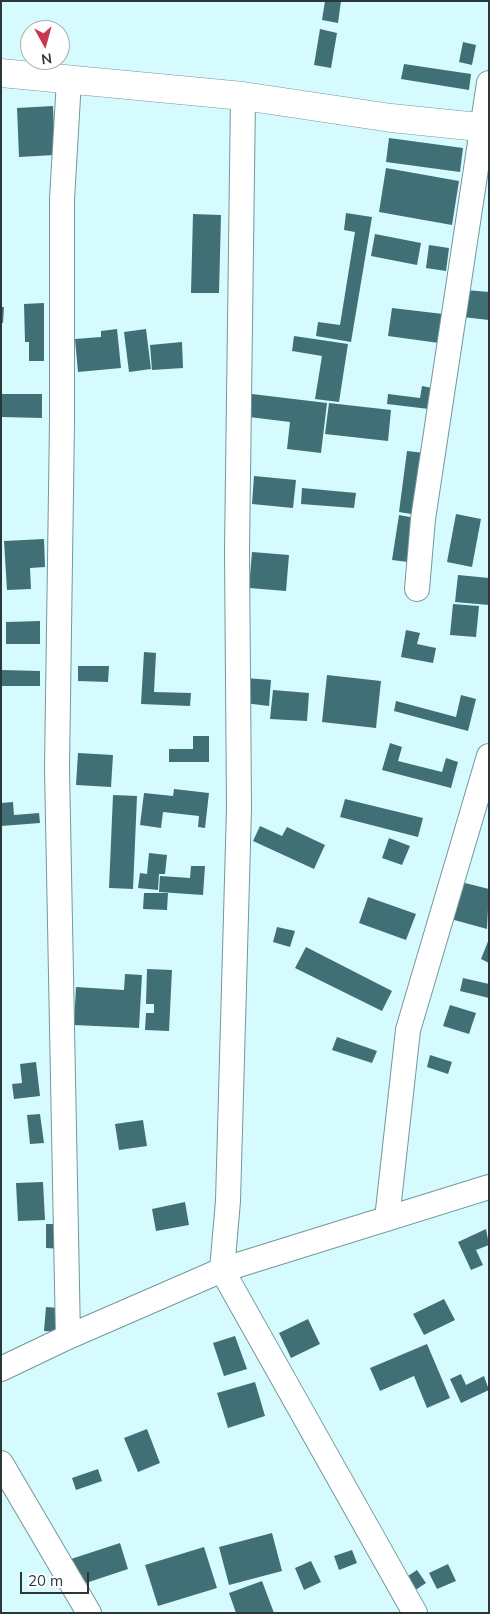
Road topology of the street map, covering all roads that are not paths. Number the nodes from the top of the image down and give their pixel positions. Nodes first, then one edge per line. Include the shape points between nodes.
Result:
1 (1, 73) edge
2 (69, 80) junction
3 (489, 82) edge
4 (243, 96) junction
5 (485, 127) edge
6 (417, 589) dead end
7 (489, 756) edge
8 (489, 1187) edge
9 (387, 1219) junction
10 (222, 1270) junction
11 (68, 1337) junction
12 (1, 1369) edge
13 (1, 1462) edge
14 (89, 1613) edge
15 (415, 1613) edge

1 - 2 street
2 - 4 street
2 - 11 street via 62,199 57,768
3 - 5 street
4 - 5 street via 391,118
4 - 10 street via 237,551 239,808 228,1191
5 - 6 street via 423,519
7 - 9 street via 408,1030
8 - 9 street
9 - 10 street
10 - 11 street
10 - 15 street
11 - 12 street
13 - 14 street

